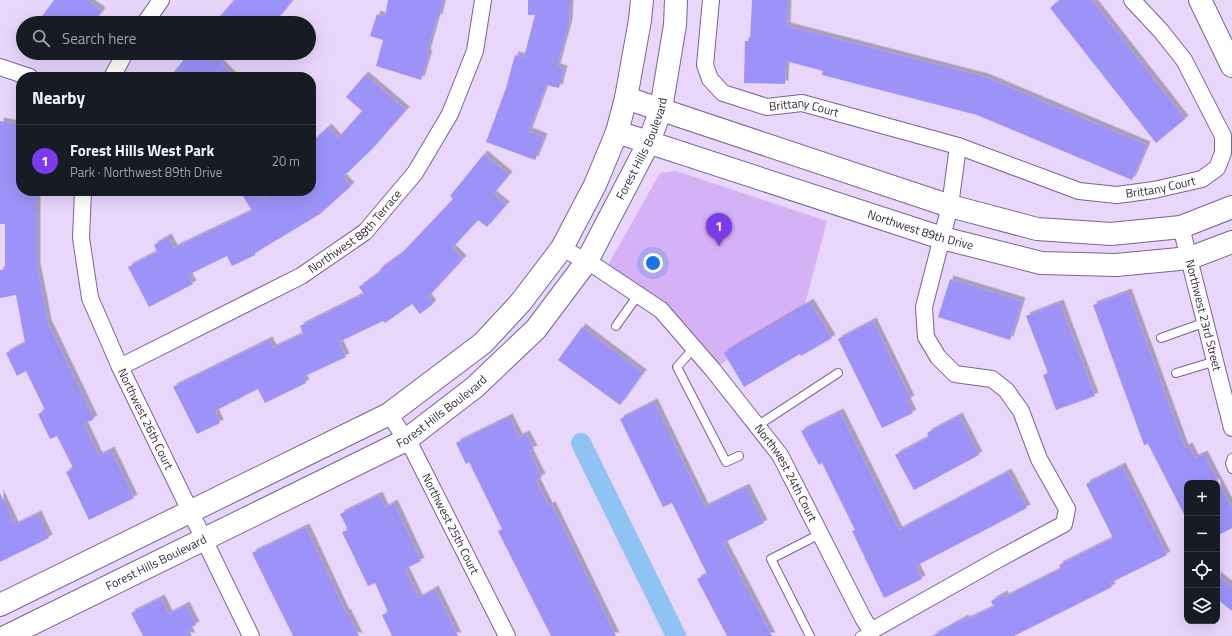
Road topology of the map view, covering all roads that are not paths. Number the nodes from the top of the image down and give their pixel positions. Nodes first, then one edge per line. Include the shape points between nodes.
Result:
1 (161, 0) edge
2 (484, 0) edge
3 (642, 0) edge
4 (676, 0) edge
5 (711, 0) edge
6 (1132, 0) edge
7 (1200, 0) edge
8 (150, 16) edge
9 (121, 60) edge
10 (1232, 66) edge
11 (0, 67) edge
12 (16, 72) edge
13 (115, 72) edge
14 (626, 98) junction
15 (660, 109) junction
16 (617, 132) junction
17 (649, 142) junction
18 (958, 146) junction
19 (84, 196) edge
20 (950, 206) junction
21 (1232, 207) edge
22 (1181, 226) junction
23 (942, 238) junction
24 (1232, 242) edge
25 (562, 248) junction
26 (1190, 258) junction
27 (587, 261) junction
28 (638, 295) junction
29 (1206, 322) junction
30 (616, 326) dead end
31 (1161, 338) dead end
32 (694, 348) junction
33 (1216, 361) junction
34 (120, 367) junction
35 (1176, 373) dead end
36 (838, 374) dead end
37 (389, 414) junction
38 (757, 426) junction
39 (1232, 428) edge
40 (406, 440) junction
41 (739, 456) dead end
42 (1232, 458) edge
43 (1232, 469) edge
44 (190, 512) junction
45 (820, 534) junction
46 (204, 540) junction
47 (0, 605) edge
48 (865, 633) edge
49 (8, 636) edge
50 (251, 636) edge
51 (507, 636) edge
52 (810, 636) edge

1 - 8 street
2 - 34 street, Northwest 88th Terrace via 475,51 450,114 415,173 364,232 301,276
3 - 14 street
4 - 15 street, Forest Hills Boulevard
5 - 18 street, Brittany Court via 705,65 710,79 722,93 767,107 802,103
6 - 18 street, Brittany Court via 1184,60 1216,122 1222,136 1223,153 1217,168 1202,179 1117,195 1079,191
7 - 10 street
9 - 13 street
11 - 12 street
14 - 15 street
14 - 16 street
15 - 17 street, Forest Hills Boulevard
15 - 20 street
16 - 17 street, Northwest 89th Drive
16 - 25 street via 595,186
17 - 23 street, Northwest 89th Drive
17 - 27 street, Forest Hills Boulevard
18 - 20 street
19 - 34 street, Northwest 26th Court via 81,238 90,298
20 - 22 street via 1037,229 1111,234
20 - 23 street
21 - 22 street
22 - 26 street, Northwest 23rd Street
23 - 26 street, Northwest 89th Drive via 1041,263 1116,265
23 - 48 street, Northwest 24th Court via 924,307 926,337 938,358 955,374 992,378 1006,390 1021,411 1039,460 1067,509 1064,524
24 - 26 street, Northwest 89th Drive
25 - 27 street, Northwest 24th Court
25 - 37 street via 521,302 483,343
26 - 29 street, Northwest 23rd Street
27 - 28 street, Northwest 24th Court
27 - 40 street, Forest Hills Boulevard via 536,329 475,387
28 - 30 lane
28 - 32 street, Northwest 24th Court via 661,310
29 - 31 lane
29 - 33 street, Northwest 23rd Street
32 - 38 street, Northwest 24th Court
32 - 41 lane via 677,367 726,462
33 - 35 lane
33 - 39 street, Northwest 23rd Street
34 - 44 street, Northwest 26th Court
36 - 38 lane
37 - 40 street, Northwest 25th Court
37 - 44 street
38 - 45 street, Northwest 24th Court via 780,455
40 - 46 street, Forest Hills Boulevard
40 - 51 street, Northwest 25th Court
42 - 43 lane
44 - 46 street, Northwest 26th Court
44 - 47 street
45 - 48 street, Northwest 24th Court via 863,618
45 - 52 lane via 771,560
46 - 49 street, Forest Hills Boulevard
46 - 50 street, Northwest 26th Court

